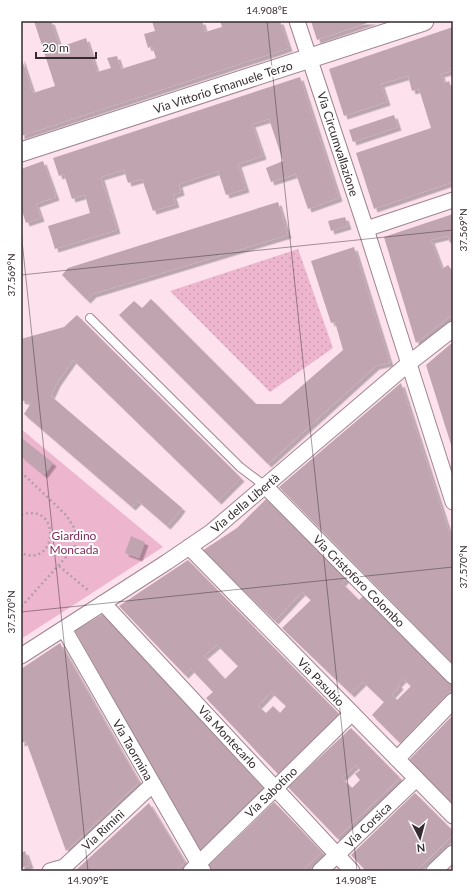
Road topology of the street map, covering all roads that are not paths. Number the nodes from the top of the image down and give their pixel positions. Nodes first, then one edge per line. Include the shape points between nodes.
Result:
1 (297, 21) edge
2 (424, 21) edge
3 (310, 59) junction
4 (21, 152) edge
5 (453, 200) edge
6 (366, 229) junction
7 (90, 318) dead end
8 (453, 329) edge
9 (408, 364) junction
10 (265, 486) junction
11 (453, 502) edge
12 (189, 547) junction
13 (103, 603) junction
14 (64, 629) junction
15 (21, 656) edge
16 (453, 676) edge
17 (453, 701) edge
18 (352, 713) junction
19 (397, 759) junction
20 (416, 779) junction
21 (153, 784) junction
22 (275, 788) junction
23 (453, 816) edge
24 (453, 853) edge
25 (337, 855) junction
26 (197, 869) edge
27 (50, 871) edge
28 (320, 871) edge
29 (352, 871) edge
30 (434, 871) edge

1 - 3 street, Via Circumvallazione
2 - 3 street, Via Vittorio Emanuele Terzo
3 - 4 street, Via Vittorio Emanuele Terzo
3 - 6 street, Via Circumvallazione
5 - 6 street
6 - 9 street, Via Circumvallazione
7 - 10 lane via 240,467
8 - 9 street, Via della Libertà
9 - 10 street, Via della Libertà
9 - 11 street, Via Circumvallazione
10 - 12 street, Via della Libertà via 211,532
10 - 16 street, Via Cristoforo Colombo
12 - 13 street, Via della Libertà
12 - 18 street, Via Pasubio
13 - 14 street, Via della Libertà
13 - 22 street, Via Montecarlo
14 - 15 street, Via della Libertà
14 - 21 street, Via Taormina
17 - 19 street
18 - 19 street, Via Pasubio
18 - 22 street, Via Sabotino
19 - 20 street, Via Pasubio
20 - 23 street, Via Pasubio
20 - 25 street, Via Corsica
21 - 26 street, Via Taormina
21 - 27 street, Via Rimini via 64,867
22 - 25 street, Via Montecarlo
22 - 26 street, Via Sabotino
24 - 30 street
25 - 28 street, Via Corsica
25 - 29 street, Via Montecarlo

